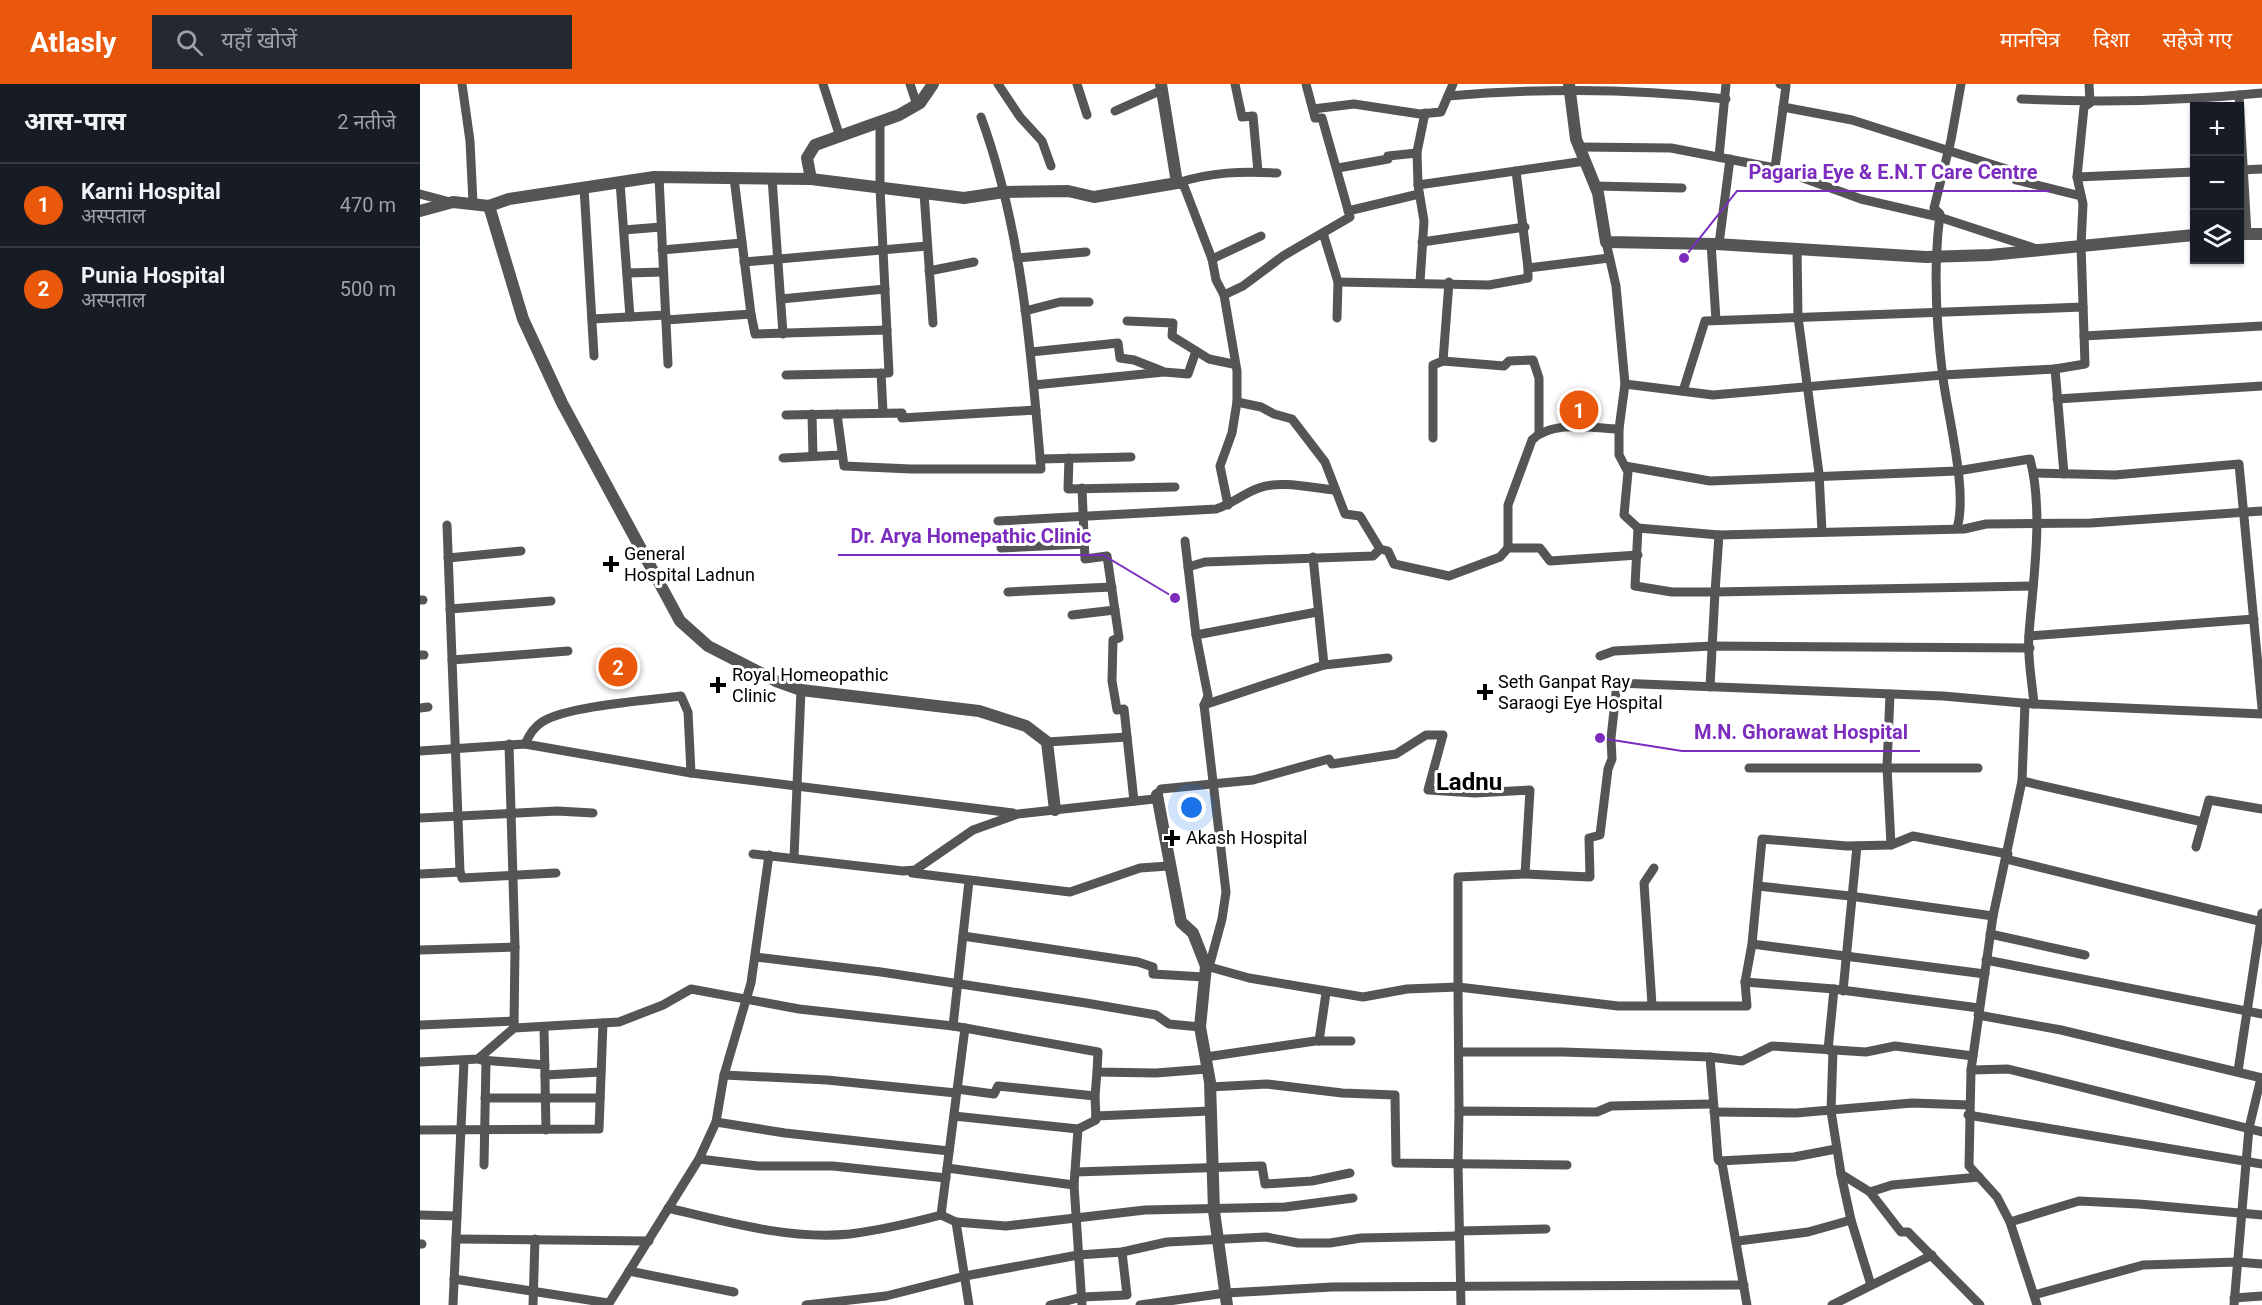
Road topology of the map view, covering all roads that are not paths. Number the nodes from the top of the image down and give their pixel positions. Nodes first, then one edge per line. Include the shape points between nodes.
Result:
1 (462, 84) edge
2 (823, 84) edge
3 (910, 84) edge
4 (933, 84) edge
5 (998, 84) edge
6 (1077, 84) edge
7 (1234, 84) edge
8 (1306, 84) edge
9 (1453, 84) edge
10 (1726, 84) edge
11 (1780, 84) edge
12 (1961, 84) edge
13 (2088, 84) edge
14 (1161, 87) edge
15 (1569, 87) edge
16 (2262, 93) edge
17 (2239, 95) junction
18 (1448, 96) junction
19 (1726, 99) junction
20 (2021, 99) dead end
21 (2090, 103) junction
22 (917, 105) junction
23 (1783, 107) junction
24 (1313, 109) junction
25 (1115, 111) dead end
26 (1425, 113) junction
27 (1087, 115) dead end
28 (981, 117) dead end
29 (880, 121) junction
30 (839, 134) junction
31 (1580, 147) junction
32 (1948, 152) junction
33 (1417, 153) junction
34 (2241, 156) edge
35 (1719, 157) junction
36 (1730, 159) junction
37 (1586, 161) junction
38 (1051, 166) dead end
39 (1338, 168) junction
40 (1775, 168) junction
41 (2262, 169) edge
42 (2244, 170) edge
43 (1516, 171) junction
44 (1258, 172) junction
45 (2190, 172) edge
46 (1277, 173) dead end
47 (659, 177) junction
48 (2077, 177) junction
49 (734, 178) junction
50 (772, 178) junction
51 (811, 179) junction
52 (620, 182) junction
53 (1177, 183) junction
54 (1595, 186) junction
55 (584, 187) junction
56 (880, 188) junction
57 (1682, 188) dead end
58 (1418, 189) junction
59 (1004, 192) junction
60 (924, 193) junction
61 (420, 194) edge
62 (2081, 196) junction
63 (453, 202) junction
64 (473, 203) junction
65 (489, 206) junction
66 (1348, 210) junction
67 (420, 211) edge
68 (1940, 217) junction
69 (661, 227) junction
70 (1525, 227) junction
71 (624, 230) junction
72 (1323, 233) junction
73 (2244, 234) edge
74 (2262, 234) edge
75 (2190, 235) edge
76 (1261, 236) dead end
77 (1422, 242) junction
78 (1606, 242) junction
79 (742, 243) junction
80 (1715, 244) junction
81 (2081, 245) junction
82 (927, 246) junction
83 (1797, 248) junction
84 (662, 250) junction
85 (883, 250) junction
86 (2038, 250) junction
87 (1086, 252) dead end
88 (1934, 257) junction
89 (1017, 258) junction
90 (1610, 258) junction
91 (778, 259) junction
92 (1212, 259) junction
93 (744, 262) junction
94 (974, 262) dead end
95 (1528, 268) junction
96 (929, 271) junction
97 (663, 272) junction
98 (627, 273) junction
99 (1338, 282) junction
100 (1420, 282) junction
101 (1449, 282) junction
102 (885, 289) junction
103 (1224, 295) junction
104 (781, 299) junction
105 (1089, 302) dead end
106 (2083, 307) junction
107 (1025, 311) junction
108 (1938, 311) junction
109 (751, 314) junction
110 (630, 317) junction
111 (1798, 317) junction
112 (666, 318) junction
113 (1337, 318) dead end
114 (592, 319) junction
115 (1716, 320) junction
116 (1126, 321) dead end
117 (933, 323) dead end
118 (2262, 326) edge
119 (887, 330) junction
120 (783, 334) junction
121 (2084, 336) junction
122 (1031, 351) junction
123 (1196, 351) junction
124 (594, 356) dead end
125 (1443, 361) junction
126 (668, 364) dead end
127 (1233, 364) junction
128 (2055, 369) junction
129 (1164, 372) junction
130 (882, 373) junction
131 (786, 375) dead end
132 (1943, 375) junction
133 (1625, 384) junction
134 (1034, 385) junction
135 (2262, 386) edge
136 (1806, 387) junction
137 (1683, 392) junction
138 (2057, 399) junction
139 (1237, 402) junction
140 (1036, 410) junction
141 (883, 412) junction
142 (812, 414) junction
143 (837, 414) junction
144 (786, 415) dead end
145 (1619, 429) junction
146 (1539, 433) junction
147 (1433, 438) dead end
148 (842, 455) junction
149 (813, 456) junction
150 (1131, 457) dead end
151 (783, 458) dead end
152 (1069, 458) junction
153 (1040, 459) junction
154 (1625, 466) junction
155 (1957, 471) junction
156 (2034, 473) junction
157 (2064, 474) junction
158 (1819, 476) junction
159 (1176, 487) dead end
160 (1082, 488) junction
161 (1335, 490) junction
162 (1228, 505) junction
163 (2262, 511) edge
164 (2244, 512) junction
165 (1083, 516) junction
166 (998, 521) dead end
167 (2035, 524) junction
168 (447, 525) dead end
169 (1638, 528) junction
170 (1957, 528) junction
171 (1822, 532) junction
172 (1719, 535) junction
173 (1185, 542) dead end
174 (1084, 544) junction
175 (1001, 548) dead end
176 (1508, 548) junction
177 (1380, 549) junction
178 (521, 551) dead end
179 (1638, 555) junction
180 (1313, 557) junction
181 (448, 558) junction
182 (1188, 567) junction
183 (2033, 586) junction
184 (1112, 587) junction
185 (1008, 592) dead end
186 (1715, 592) junction
187 (551, 601) dead end
188 (450, 609) junction
189 (1115, 610) junction
190 (1317, 612) junction
191 (1072, 615) dead end
192 (2254, 619) junction
193 (1197, 635) junction
194 (2029, 636) junction
195 (1712, 646) junction
196 (2030, 648) junction
197 (2259, 648) edge
198 (568, 651) dead end
199 (1600, 656) dead end
200 (1388, 658) dead end
201 (452, 660) junction
202 (1324, 665) junction
203 (1710, 687) junction
204 (801, 690) junction
205 (1890, 694) junction
206 (2030, 703) junction
207 (1204, 705) junction
208 (2262, 708) edge
209 (2262, 714) edge
210 (1127, 737) junction
211 (1047, 742) junction
212 (509, 744) junction
213 (525, 744) junction
214 (456, 749) junction
215 (420, 751) edge
216 (1887, 767) junction
217 (1749, 768) dead end
218 (1978, 768) dead end
219 (691, 773) junction
220 (2022, 781) junction
221 (1212, 784) junction
222 (799, 786) junction
223 (1157, 795) junction
224 (1134, 801) junction
225 (2262, 809) edge
226 (1055, 810) junction
227 (511, 813) junction
228 (593, 813) dead end
229 (1018, 814) junction
230 (458, 816) junction
231 (420, 818) edge
232 (2203, 822) junction
233 (1892, 845) junction
234 (1857, 846) junction
235 (2196, 848) dead end
236 (753, 854) dead end
237 (769, 855) junction
238 (2007, 857) junction
239 (794, 858) junction
240 (1168, 866) junction
241 (1654, 868) dead end
242 (903, 871) junction
243 (460, 872) junction
244 (555, 873) dead end
245 (420, 874) edge
246 (1525, 874) junction
247 (513, 875) junction
248 (969, 881) junction
249 (1758, 886) junction
250 (1850, 896) junction
251 (1993, 916) junction
252 (2261, 919) edge
253 (1990, 934) junction
254 (963, 936) junction
255 (1752, 944) junction
256 (515, 947) junction
257 (420, 950) edge
258 (1845, 955) junction
259 (2085, 955) dead end
260 (755, 957) junction
261 (1986, 960) junction
262 (1206, 970) junction
263 (1984, 974) junction
264 (1745, 982) junction
265 (2257, 982) edge
266 (958, 984) junction
267 (1458, 987) junction
268 (1838, 990) junction
269 (1326, 993) junction
270 (746, 999) junction
271 (1652, 1005) junction
272 (1978, 1012) junction
273 (2247, 1012) junction
274 (2262, 1014) edge
275 (603, 1023) junction
276 (420, 1025) edge
277 (514, 1025) junction
278 (544, 1026) junction
279 (953, 1026) junction
280 (1200, 1027) junction
281 (964, 1028) junction
282 (1319, 1041) junction
283 (1351, 1041) dead end
284 (1831, 1050) junction
285 (1459, 1052) junction
286 (1973, 1056) junction
287 (1710, 1057) junction
288 (482, 1060) junction
289 (464, 1061) junction
290 (420, 1062) edge
291 (1207, 1063) junction
292 (545, 1070) junction
293 (1971, 1070) junction
294 (2238, 1071) junction
295 (601, 1072) junction
296 (1097, 1072) junction
297 (724, 1075) junction
298 (2262, 1078) edge
299 (1210, 1087) junction
300 (957, 1091) junction
301 (1095, 1096) junction
302 (486, 1098) junction
303 (600, 1098) junction
304 (545, 1100) junction
305 (1969, 1105) junction
306 (1713, 1108) junction
307 (1210, 1111) junction
308 (1460, 1111) junction
309 (1831, 1111) junction
310 (1968, 1115) junction
311 (954, 1116) junction
312 (1096, 1116) junction
313 (716, 1122) junction
314 (2249, 1128) junction
315 (1078, 1129) junction
316 (420, 1130) edge
317 (546, 1130) junction
318 (460, 1131) junction
319 (485, 1131) junction
320 (2262, 1132) edge
321 (1836, 1149) junction
322 (949, 1151) junction
323 (699, 1159) junction
324 (1719, 1161) junction
325 (2245, 1162) junction
326 (1458, 1164) junction
327 (2262, 1164) edge
328 (484, 1165) dead end
329 (1566, 1165) dead end
330 (1213, 1168) junction
331 (1075, 1172) junction
332 (946, 1173) junction
333 (1350, 1173) dead end
334 (1841, 1174) junction
335 (1979, 1177) junction
336 (1074, 1185) junction
337 (1870, 1192) junction
338 (1353, 1198) dead end
339 (668, 1208) junction
340 (1214, 1210) junction
341 (2240, 1212) junction
342 (420, 1215) edge
343 (941, 1215) junction
344 (2262, 1215) edge
345 (457, 1216) junction
346 (1076, 1217) junction
347 (1851, 1220) junction
348 (956, 1222) junction
349 (2010, 1222) junction
350 (1546, 1229) dead end
351 (1459, 1233) junction
352 (1217, 1238) junction
353 (456, 1239) junction
354 (535, 1239) junction
355 (649, 1241) junction
356 (1738, 1241) junction
357 (1122, 1252) junction
358 (1078, 1255) junction
359 (1932, 1255) junction
360 (2237, 1262) junction
361 (2262, 1264) edge
362 (629, 1271) junction
363 (965, 1276) junction
364 (454, 1279) junction
365 (1744, 1285) junction
366 (1871, 1285) junction
367 (1462, 1288) junction
368 (534, 1291) junction
369 (734, 1292) dead end
370 (2262, 1296) edge
371 (1227, 1299) edge
372 (1122, 1300) edge
373 (2035, 1300) edge
374 (1082, 1301) edge
375 (2234, 1302) edge
376 (608, 1304) edge
377 (453, 1305) edge
378 (533, 1305) edge
379 (806, 1305) edge
380 (969, 1305) edge
381 (1050, 1305) edge
382 (1140, 1305) edge
383 (1461, 1305) edge
384 (1748, 1305) edge
385 (1832, 1305) edge
386 (1980, 1305) edge

1 - 64 street
2 - 30 street
3 - 22 street
4 - 22 street
5 - 38 street via 1042,141
6 - 27 street
7 - 44 street via 1242,117 1253,116
8 - 24 street
9 - 18 street
10 - 19 street
11 - 23 street via 1786,86
12 - 32 street
13 - 21 street
14 - 25 street
14 - 53 street
15 - 18 street
15 - 19 street
15 - 31 street
16 - 17 street
17 - 21 street
17 - 34 street
18 - 26 street via 1441,112
19 - 35 street
20 - 21 street
21 - 48 street via 2084,107
22 - 29 street
23 - 32 street via 1852,120
23 - 40 street
24 - 26 street via 1354,104
24 - 39 street via 1315,118 1322,118
26 - 33 street
28 - 59 street
29 - 30 street
29 - 56 street
30 - 51 street via 815,145 807,158
31 - 35 street via 1671,148
31 - 37 street
32 - 62 street via 2019,173 2016,180
32 - 68 street via 1934,208
33 - 39 street
33 - 58 street
35 - 36 street
36 - 40 street
36 - 80 street
37 - 43 street
37 - 54 street
39 - 66 street
40 - 68 street via 1861,199
41 - 42 street
43 - 58 street
43 - 70 street
44 - 46 street
44 - 53 street via 1204,175
45 - 48 street
47 - 49 street
47 - 52 street
47 - 69 street
48 - 62 street
49 - 50 street
49 - 79 street
50 - 51 street
50 - 91 street
51 - 56 street
52 - 55 street
52 - 71 street
53 - 59 street via 1094,197 1068,191
53 - 92 street via 1184,186
54 - 57 street
54 - 78 street
55 - 65 street
55 - 114 street
56 - 60 street
56 - 85 street
58 - 66 street
58 - 77 street via 1424,221
59 - 60 street via 964,198
59 - 89 street
60 - 82 street
61 - 63 street
62 - 81 street
63 - 64 street
63 - 67 street
64 - 65 street
65 - 204 street via 523,319 562,403 680,621 708,646
66 - 72 street via 1350,217
68 - 86 street
68 - 88 street
69 - 71 street
69 - 84 street
70 - 77 street
70 - 95 street
71 - 98 street
72 - 99 street
72 - 103 street
73 - 74 street
75 - 81 street
76 - 92 street
77 - 100 street
78 - 80 street
78 - 90 street
79 - 84 street
79 - 93 street
80 - 83 street
80 - 115 street
81 - 86 street
81 - 106 street
82 - 85 street
82 - 96 street
83 - 88 street
83 - 111 street
84 - 97 street
85 - 91 street
85 - 102 street
86 - 88 street
87 - 89 street
88 - 108 street
89 - 107 street
90 - 95 street
90 - 133 street
91 - 93 street
91 - 104 street
92 - 103 street
93 - 109 street
94 - 96 street
95 - 101 street via 1528,278 1509,282
96 - 117 street
97 - 98 street
97 - 112 street
98 - 110 street
99 - 100 street
99 - 113 street
100 - 101 street
101 - 125 street
102 - 104 street
102 - 119 street
103 - 127 street
104 - 120 street
105 - 107 street via 1060,302
106 - 108 street
106 - 121 street
107 - 122 street
108 - 111 street
108 - 132 street
109 - 112 street
109 - 120 street via 755,334
110 - 112 street
110 - 114 street
111 - 115 street
111 - 136 street
112 - 126 street
114 - 124 street
115 - 137 street via 1705,321
116 - 123 street via 1173,323 1172,336
118 - 121 street
119 - 120 street
119 - 130 street via 890,373
121 - 128 street via 2085,364
122 - 129 street via 1118,343 1120,358
122 - 134 street
123 - 127 street via 1216,362
123 - 129 street via 1188,374
125 - 146 street via 1504,366 1533,360 1539,378
125 - 147 street via 1433,365
127 - 139 street via 1237,371
128 - 132 street
128 - 138 street
129 - 134 street
130 - 131 street
130 - 141 street
132 - 136 street
132 - 155 street
133 - 137 street
133 - 145 street
134 - 140 street
135 - 138 street
136 - 137 street via 1713,395
136 - 158 street
138 - 157 street
139 - 161 street via 1292,419 1325,462
139 - 162 street via 1232,433 1220,466
140 - 141 street via 902,418 902,413
140 - 153 street
141 - 143 street
142 - 143 street
142 - 144 street
142 - 149 street
143 - 148 street
145 - 146 street via 1569,427
145 - 154 street via 1619,455
146 - 176 street via 1532,440 1508,505
148 - 149 street
148 - 153 street via 844,466 911,470 1041,469
149 - 151 street
150 - 152 street
152 - 153 street
152 - 160 street via 1068,489
154 - 158 street via 1710,481
154 - 169 street via 1628,472 1624,514
155 - 156 street via 2030,459
155 - 158 street
155 - 170 street
156 - 157 street
156 - 167 street
157 - 164 street via 2115,475 2240,464
158 - 171 street
159 - 160 street
160 - 165 street
161 - 162 street via 1273,485
161 - 177 street via 1345,514 1360,516
162 - 165 street via 1216,509
163 - 164 street
164 - 167 street
164 - 192 street
165 - 166 street
165 - 174 street
167 - 170 street
167 - 183 street
168 - 181 street
169 - 172 street
169 - 179 street
170 - 171 street
171 - 172 street
172 - 186 street
173 - 182 street
174 - 175 street
174 - 184 street via 1085,559 1107,556
176 - 177 street via 1500,557 1449,576 1394,564 1388,551
176 - 179 street via 1540,548 1550,561
177 - 180 street via 1374,556
178 - 181 street
179 - 186 street via 1635,586 1672,592
180 - 182 street via 1205,562
180 - 190 street
181 - 188 street
182 - 193 street
183 - 186 street
183 - 194 street
184 - 185 street
184 - 189 street
186 - 195 street
187 - 188 street
188 - 201 street
189 - 191 street
189 - 210 street via 1119,638 1113,639 1112,681 1117,710 1124,709
190 - 193 street
190 - 202 street
192 - 194 street
192 - 197 street
193 - 207 street via 1208,696
194 - 196 street
195 - 196 street
195 - 199 street via 1614,651
195 - 203 street
196 - 206 street
197 - 208 street
198 - 201 street
200 - 202 street
201 - 214 street
202 - 207 street
203 - 205 street
203 - 246 street via 1617,683 1612,759 1600,835 1589,838 1590,877
204 - 211 street via 979,711 1026,726
204 - 222 street
205 - 206 street
205 - 216 street
206 - 209 street
206 - 220 street
207 - 221 street
210 - 211 street
210 - 224 street
211 - 226 street
212 - 213 street
212 - 214 street
212 - 227 street
213 - 219 street
213 - 219 street via 529,734 543,721 577,711 681,696 688,712
214 - 215 street
214 - 230 street
216 - 217 street
216 - 218 street
216 - 233 street
219 - 222 street
220 - 232 street
220 - 238 street
221 - 223 street via 1161,789
221 - 246 street via 1253,780 1329,759 1332,764 1396,754 1426,735 1443,735 1428,790 1530,790
221 - 262 street via 1226,892
222 - 229 street
222 - 239 street
223 - 224 street via 1154,799
223 - 240 street
224 - 226 street
225 - 232 street via 2208,800
226 - 229 street
227 - 228 street
227 - 230 street
227 - 247 street
229 - 242 street via 973,830 933,860 915,870
230 - 231 street
230 - 243 street
232 - 235 street
233 - 234 street
233 - 238 street via 1913,837
234 - 249 street via 1762,839
234 - 250 street
236 - 237 street
237 - 239 street
237 - 260 street
238 - 251 street
238 - 252 street
239 - 242 street
240 - 248 street via 1140,868 1070,892
240 - 262 street via 1181,922 1193,933
241 - 271 street via 1644,883
242 - 248 street
243 - 245 street
243 - 247 street via 462,878
244 - 247 street
246 - 267 street via 1458,877
247 - 256 street
248 - 254 street
249 - 250 street
249 - 255 street
250 - 251 street
250 - 258 street
251 - 253 street
252 - 265 street
253 - 259 street
253 - 261 street
254 - 262 street via 1138,962 1153,967 1153,974
254 - 266 street
255 - 258 street
255 - 264 street
256 - 257 street
256 - 277 street
258 - 263 street
258 - 268 street
260 - 266 street
260 - 270 street
261 - 263 street
261 - 273 street
262 - 269 street
262 - 280 street
263 - 272 street
264 - 268 street
264 - 271 street via 1747,1006
265 - 273 street
266 - 279 street
266 - 280 street via 1156,1015 1169,1024
267 - 269 street via 1407,988 1363,998
267 - 271 street via 1618,1006
267 - 285 street
268 - 272 street
268 - 284 street
269 - 282 street
270 - 275 street via 690,989 663,1005 619,1022
270 - 279 street via 799,1009
270 - 297 street
272 - 286 street
272 - 294 street
273 - 274 street
273 - 294 street
275 - 278 street
275 - 295 street
276 - 277 street
277 - 278 street
277 - 288 street
278 - 292 street
279 - 281 street
280 - 291 street
281 - 296 street via 1098,1052
281 - 300 street
282 - 283 street
282 - 291 street
284 - 286 street via 1866,1052 1896,1046
284 - 287 street via 1772,1046 1742,1061
284 - 309 street
285 - 287 street
285 - 308 street
286 - 293 street
287 - 306 street
288 - 289 street
288 - 292 street
288 - 302 street
289 - 290 street
289 - 318 street
291 - 296 street via 1156,1073
291 - 299 street
292 - 295 street
292 - 304 street
293 - 305 street
293 - 314 street via 2008,1069
294 - 298 street
295 - 303 street
296 - 301 street
297 - 300 street
297 - 313 street
298 - 314 street
299 - 307 street
299 - 326 street via 1267,1084 1395,1095 1396,1163
300 - 301 street via 994,1094 998,1086
300 - 311 street
301 - 312 street
302 - 304 street
302 - 319 street
303 - 304 street
303 - 317 street via 599,1129
304 - 317 street
305 - 309 street via 1912,1103
305 - 310 street
306 - 308 street via 1611,1106 1597,1112
306 - 309 street
306 - 324 street
307 - 312 street
307 - 330 street
308 - 326 street
309 - 321 street
310 - 325 street
310 - 335 street via 1969,1166
311 - 315 street
311 - 322 street
312 - 315 street via 1096,1120
313 - 322 street
313 - 323 street
314 - 320 street
314 - 325 street
315 - 331 street
316 - 318 street
317 - 319 street
318 - 319 street
318 - 345 street
319 - 328 street
321 - 324 street via 1794,1157
321 - 334 street
322 - 332 street
323 - 332 street via 758,1166
323 - 339 street
324 - 356 street
325 - 327 street
325 - 341 street
326 - 329 street
326 - 351 street
330 - 331 street
330 - 333 street via 1262,1166 1265,1184 1312,1181
330 - 340 street
331 - 336 street
332 - 336 street
332 - 343 street
334 - 337 street
334 - 347 street
335 - 337 street via 1892,1185
335 - 349 street via 1997,1197
336 - 346 street
337 - 359 street via 1901,1232 1908,1232
338 - 340 street via 1285,1207
339 - 343 street via 779,1232 848,1234
339 - 355 street
340 - 346 street via 1146,1210
340 - 352 street
341 - 344 street
341 - 349 street via 2079,1201
341 - 360 street
342 - 345 street
343 - 348 street
345 - 353 street
346 - 348 street via 1006,1226
346 - 358 street
347 - 356 street via 1808,1232
347 - 366 street
348 - 363 street
349 - 373 street
350 - 351 street
351 - 352 street via 1330,1243 1266,1237
351 - 367 street
352 - 357 street via 1167,1242
352 - 371 street
353 - 354 street
353 - 364 street
354 - 355 street
354 - 368 street
355 - 362 street
356 - 365 street
357 - 358 street
357 - 372 street via 1127,1295
358 - 363 street
358 - 374 street
359 - 366 street
359 - 386 street
360 - 361 street
360 - 373 street via 2143,1265
360 - 375 street
362 - 369 street
362 - 376 street
363 - 379 street via 886,1296
363 - 380 street
364 - 368 street
364 - 377 street
365 - 367 street
365 - 384 street
366 - 385 street
367 - 371 street via 1332,1287
367 - 383 street
368 - 376 street
368 - 378 street
370 - 375 street
371 - 382 street
372 - 374 street
374 - 381 street

